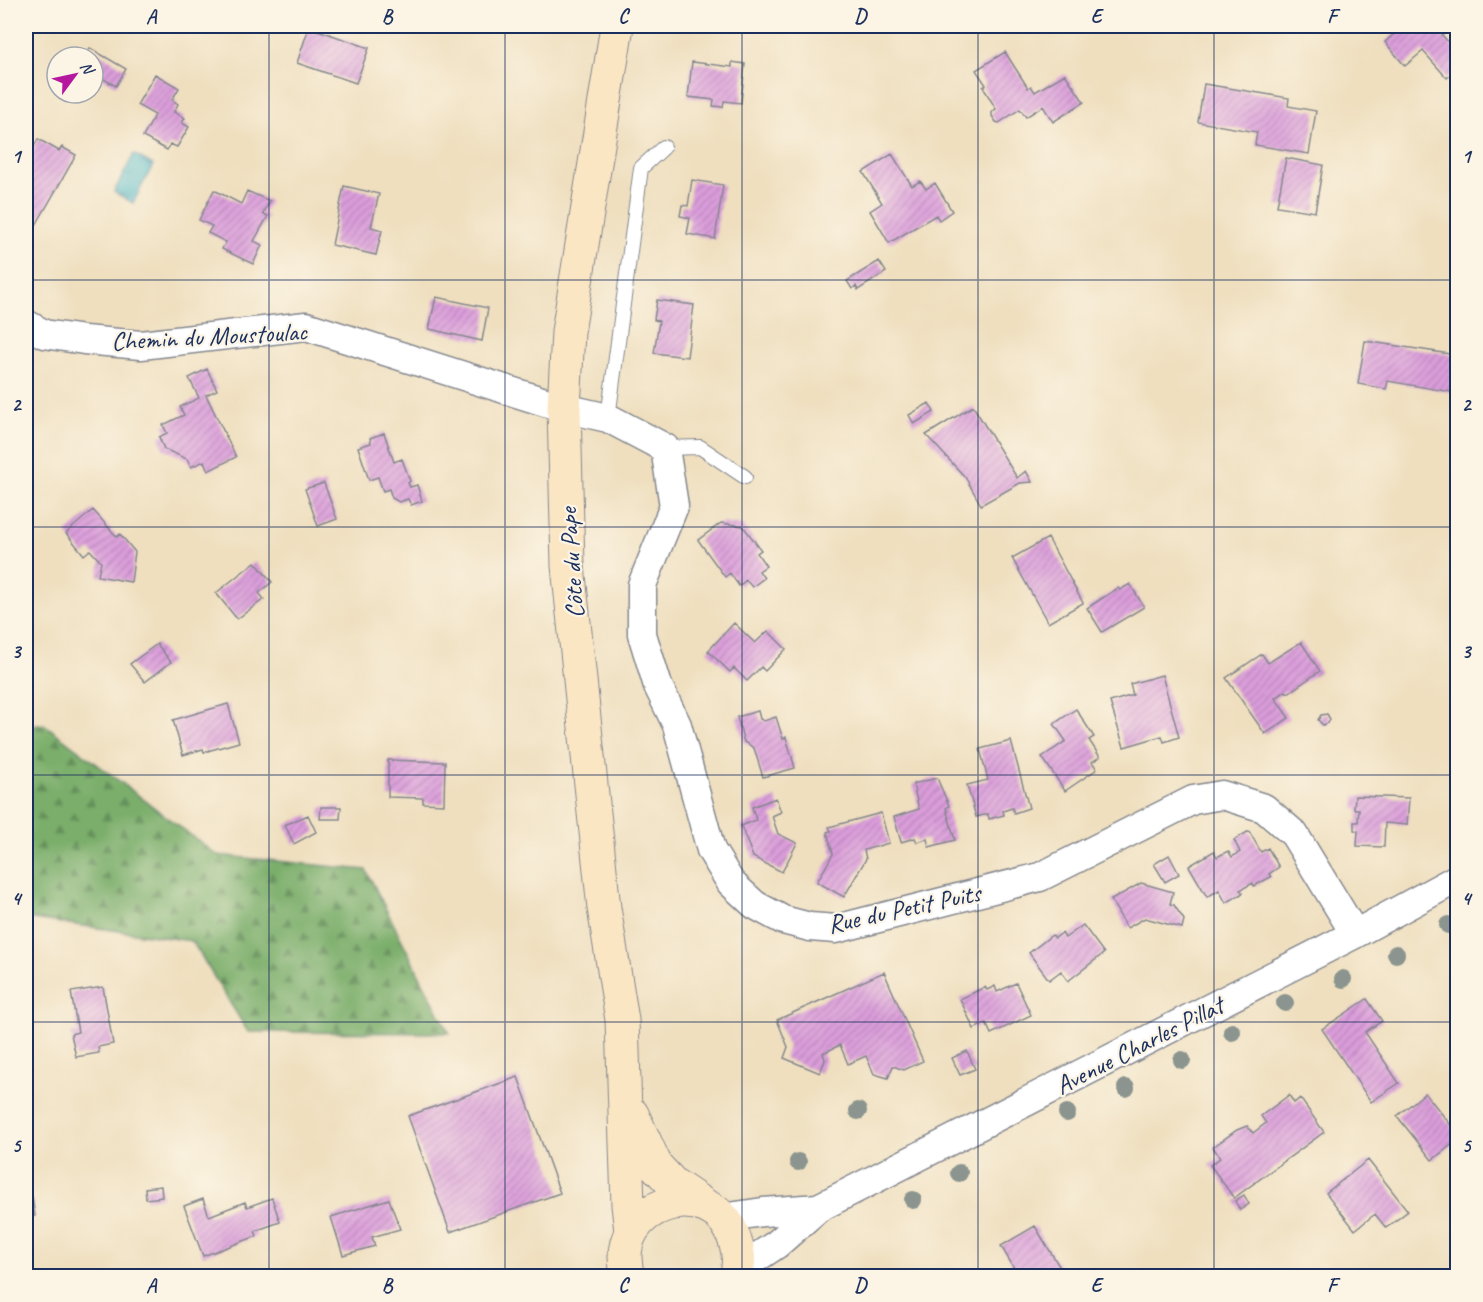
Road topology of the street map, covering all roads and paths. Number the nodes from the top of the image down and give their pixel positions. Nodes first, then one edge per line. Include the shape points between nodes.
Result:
1 (617, 26) edge
2 (664, 147) dead end
3 (26, 324) edge
4 (564, 408) junction
5 (608, 418) junction
6 (664, 448) junction
7 (745, 477) dead end
8 (1458, 878) edge
9 (1355, 934) junction
10 (626, 1101) junction
11 (818, 1208) junction
12 (714, 1212) junction
13 (631, 1232) junction
14 (737, 1273) edge
15 (628, 1276) edge

1 - 4 main road, Côte du Pape via 568,332
2 - 5 lane via 641,168
3 - 4 street, Chemin du Moustoulac via 44,334 141,345 306,326
4 - 5 street
4 - 10 main road, Côte du Pape via 568,566 604,908 622,1020
5 - 6 street
6 - 7 lane via 700,447
6 - 9 street, Rue du Petit Puits via 674,506 642,585 642,634 658,686 677,725 711,850 731,883 755,905 783,920 836,929 1040,877 1193,800 1222,795 1264,808 1294,834
8 - 9 street, Avenue Charles Pillat
9 - 11 street, Avenue Charles Pillat
10 - 12 main road, Côte du Pape via 656,1166 672,1184
10 - 13 main road, Côte du Pape
11 - 12 street, Avenue Charles Pillat
11 - 14 street, Avenue Charles Pillat
12 - 13 main road via 688,1202 671,1202 641,1218
12 - 14 main road via 733,1233 738,1251
13 - 15 main road via 625,1249

